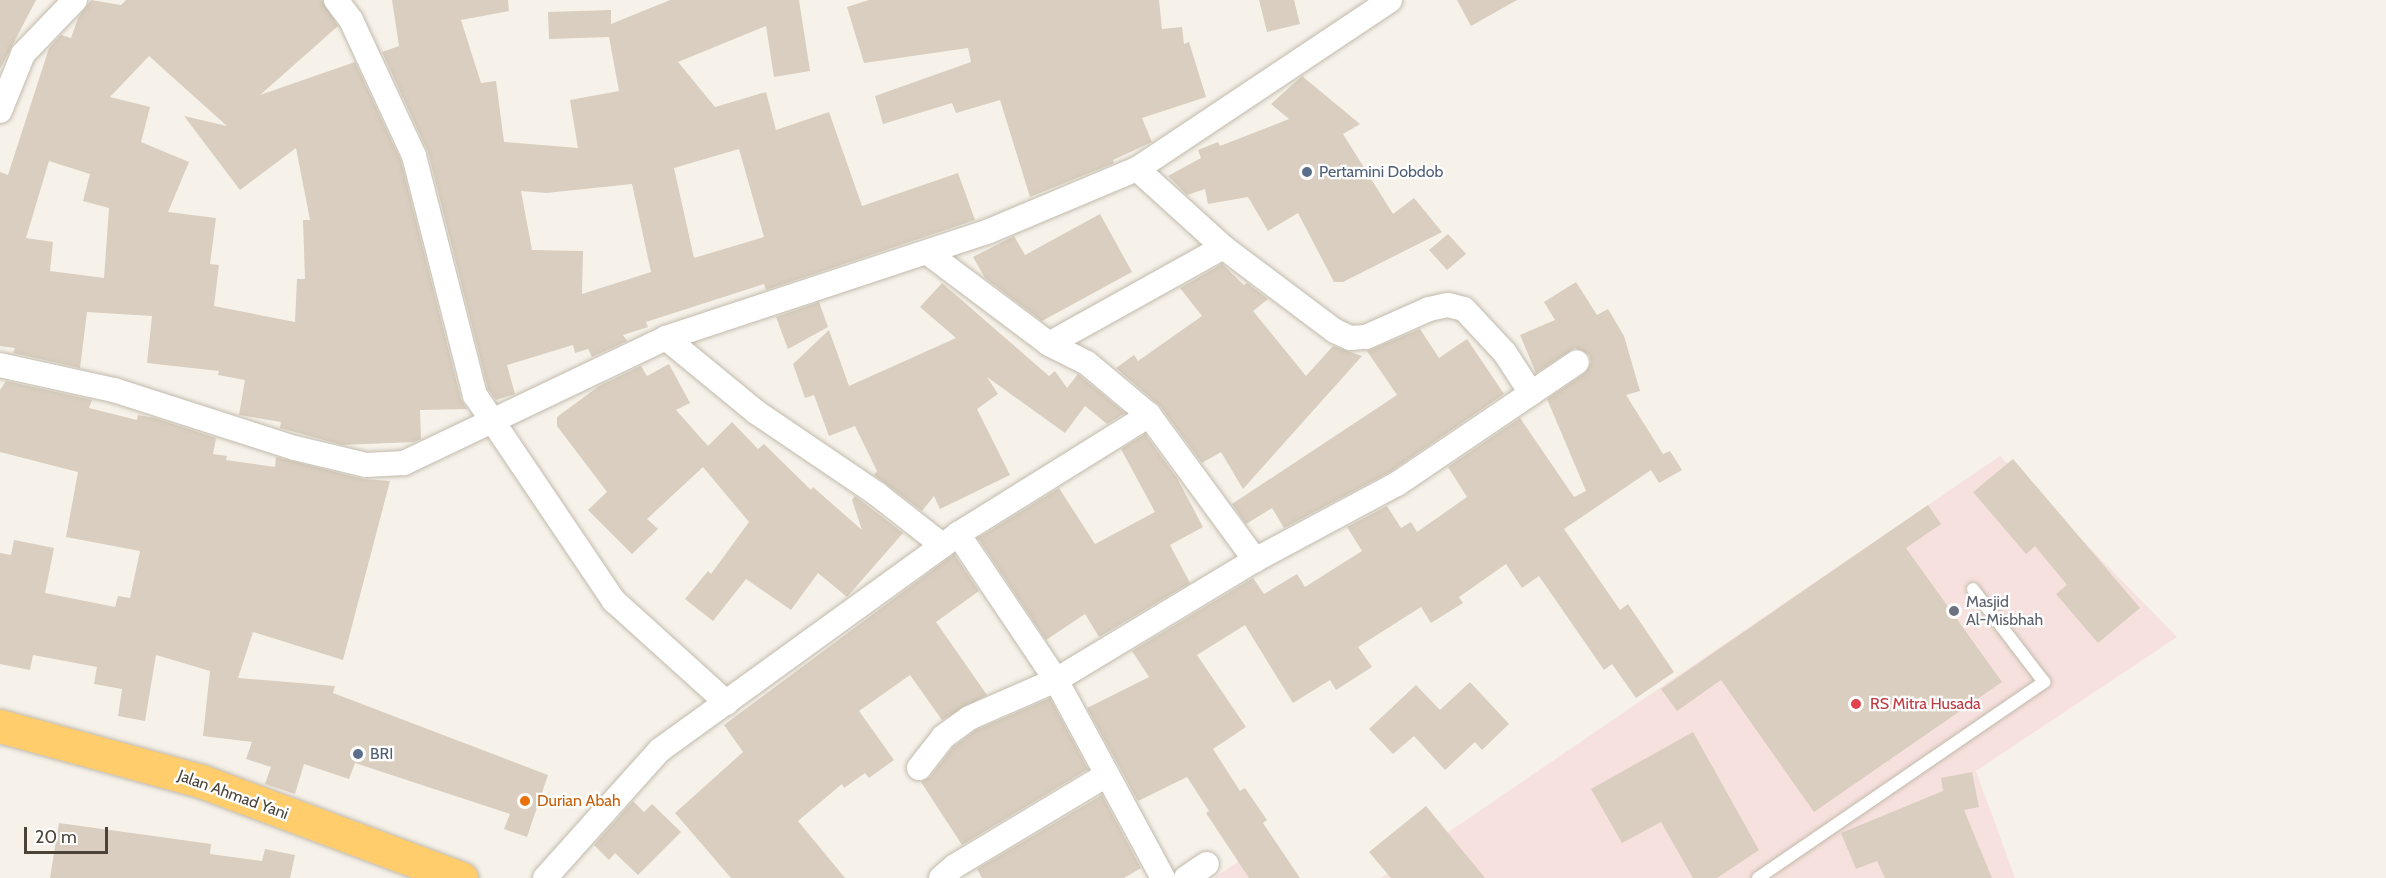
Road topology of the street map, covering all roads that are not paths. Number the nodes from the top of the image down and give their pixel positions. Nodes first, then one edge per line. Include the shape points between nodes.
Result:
1 (75, 0) edge
2 (336, 0) edge
3 (1390, 0) edge
4 (0, 111) edge
5 (1137, 169) junction
6 (1223, 247) junction
7 (928, 253) junction
8 (666, 338) junction
9 (1049, 344) junction
10 (1577, 362) dead end
11 (0, 365) edge
12 (1531, 393) junction
13 (1149, 416) junction
14 (490, 420) junction
15 (950, 539) junction
16 (1255, 560) junction
17 (1973, 589) dead end
18 (1056, 680) junction
19 (727, 703) junction
20 (0, 726) edge
21 (919, 768) dead end
22 (1105, 776) junction
23 (1207, 864) dead end
24 (461, 878) edge
25 (545, 878) edge
26 (941, 878) edge
27 (1163, 878) edge
28 (1186, 878) edge
29 (1758, 878) edge

1 - 4 street via 23,54
2 - 14 street via 351,20 414,156 475,395
3 - 5 street
5 - 6 street
5 - 7 street
6 - 9 street
6 - 12 street via 1335,331 1350,338 1366,337 1439,307 1464,309 1505,353
7 - 8 street
7 - 9 street
8 - 14 street via 584,380
8 - 15 street via 756,412
9 - 13 street via 1087,363
10 - 12 street
11 - 14 street via 114,390 296,448 366,465 404,463
12 - 16 street via 1397,484
13 - 15 street
13 - 16 street
14 - 19 street via 614,601
15 - 18 street
15 - 19 street
16 - 18 street
17 - 29 lane via 2044,682
18 - 21 street via 969,718 943,737
18 - 22 street
19 - 25 street via 660,750
20 - 24 highway, Jalan Ahmad Yani via 201,781
22 - 26 street
22 - 27 street
23 - 28 street

